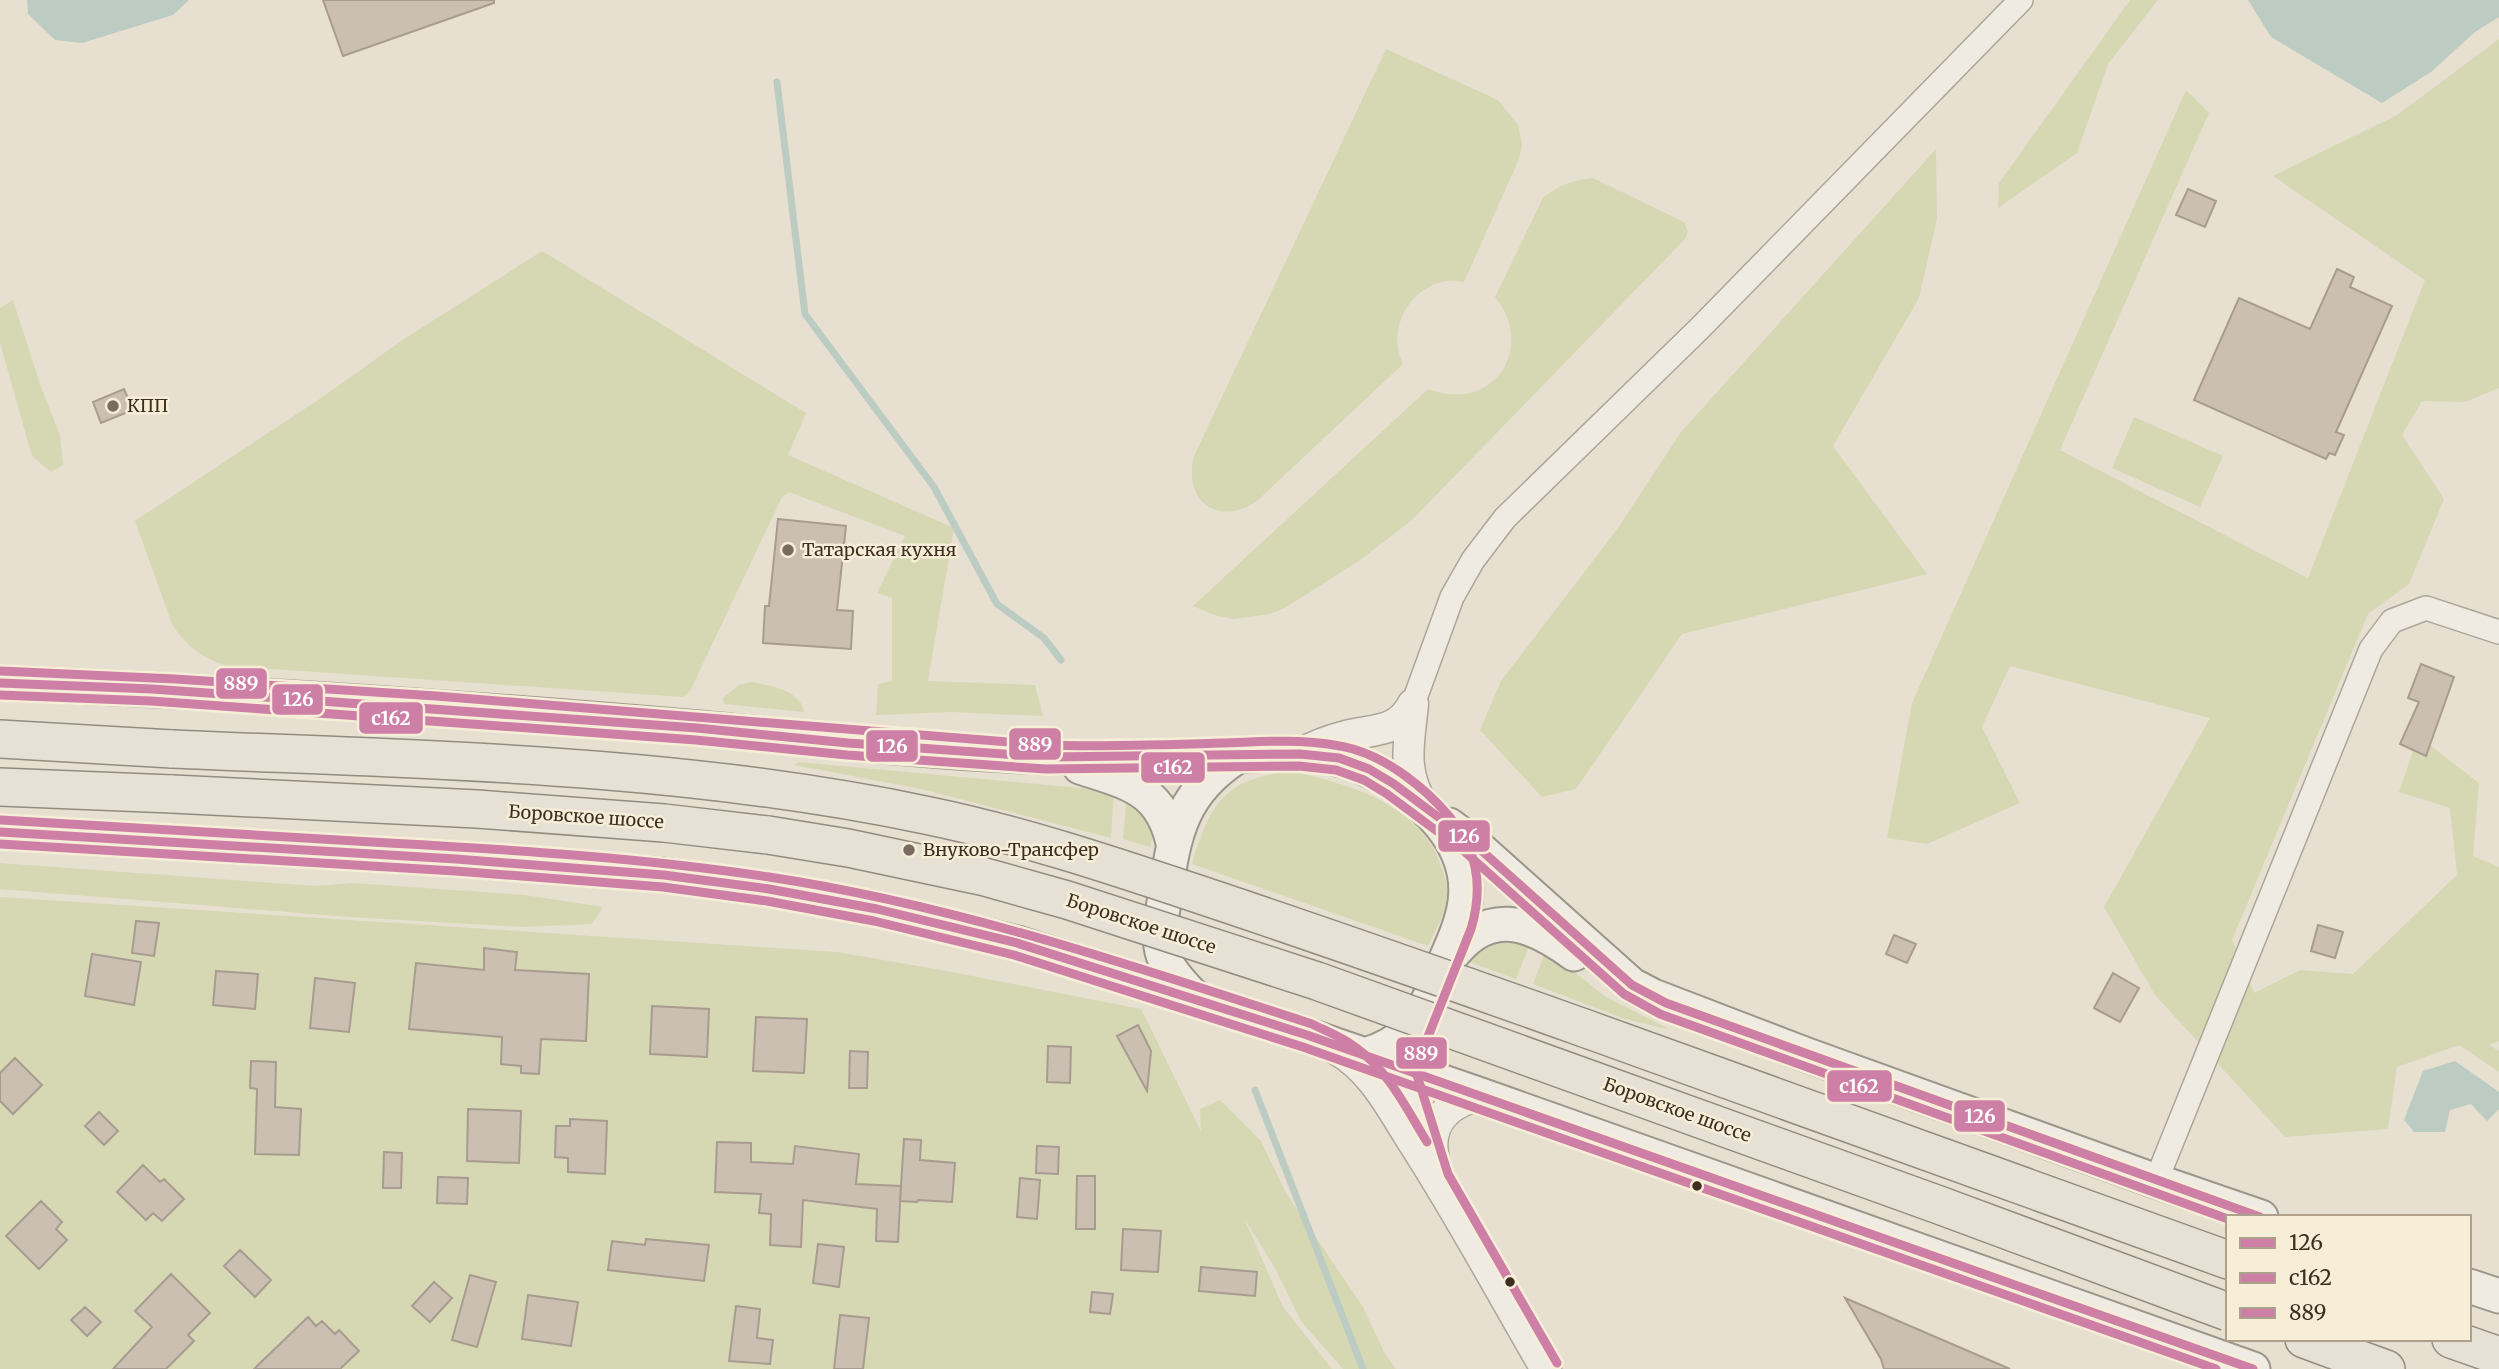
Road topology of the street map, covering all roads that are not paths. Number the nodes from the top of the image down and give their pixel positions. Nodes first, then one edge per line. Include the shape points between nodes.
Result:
1 (2021, 0) edge
2 (2499, 632) edge
3 (0, 683) edge
4 (1413, 705) junction
5 (0, 739) edge
6 (1300, 754) junction
7 (1238, 756) junction
8 (1052, 757) junction
9 (0, 787) edge
10 (1427, 809) junction
11 (0, 832) edge
12 (1173, 843) junction
13 (1442, 969) junction
14 (1642, 991) junction
15 (1201, 1003) junction
16 (1423, 1012) junction
17 (1307, 1035) junction
18 (1364, 1055) junction
19 (1402, 1068) junction
20 (1481, 1095) junction
21 (1437, 1179) junction
22 (2156, 1181) junction
23 (2255, 1215) edge
24 (2226, 1259) edge
25 (2471, 1287) edge
26 (2499, 1296) edge
27 (2226, 1311) edge
28 (2309, 1341) edge
29 (2457, 1341) edge
30 (2499, 1356) edge
31 (1546, 1369) edge
32 (2253, 1369) edge
33 (2386, 1369) edge

1 - 4 street via 1700,328 1505,518 1452,597
2 - 22 street via 2426,608 2392,621 2371,649
3 - 8 main road via 152,689
4 - 6 street via 1388,729 1343,737
4 - 10 street via 1408,765 1413,787
5 - 24 main road, bridge via 635,772 826,797 967,825 1106,864 1347,943
6 - 7 main road
6 - 10 main road via 1359,765
7 - 8 main road
7 - 12 main road via 1200,787 1185,809
8 - 12 main road via 1140,789 1162,812
9 - 27 main road, Боровское шоссе, bridge via 477,809 664,823 848,848 996,879 1317,981
10 - 13 main road via 1453,840 1465,878 1465,906
10 - 14 main road via 1473,843
11 - 15 main road via 456,859 726,882 877,909 1017,943
12 - 15 main road via 1161,944 1167,963
13 - 14 main road via 1477,932 1507,924 1540,931 1608,978
13 - 16 main road
14 - 22 main road
15 - 17 main road
16 - 18 main road via 1389,1047
16 - 19 street
17 - 18 main road
17 - 21 street via 1352,1059 1371,1077
18 - 19 main road
19 - 20 main road
19 - 21 street
20 - 21 street via 1461,1101 1434,1126
20 - 32 main road
21 - 31 street
22 - 23 main road
25 - 26 main road
28 - 33 main road
29 - 30 main road

